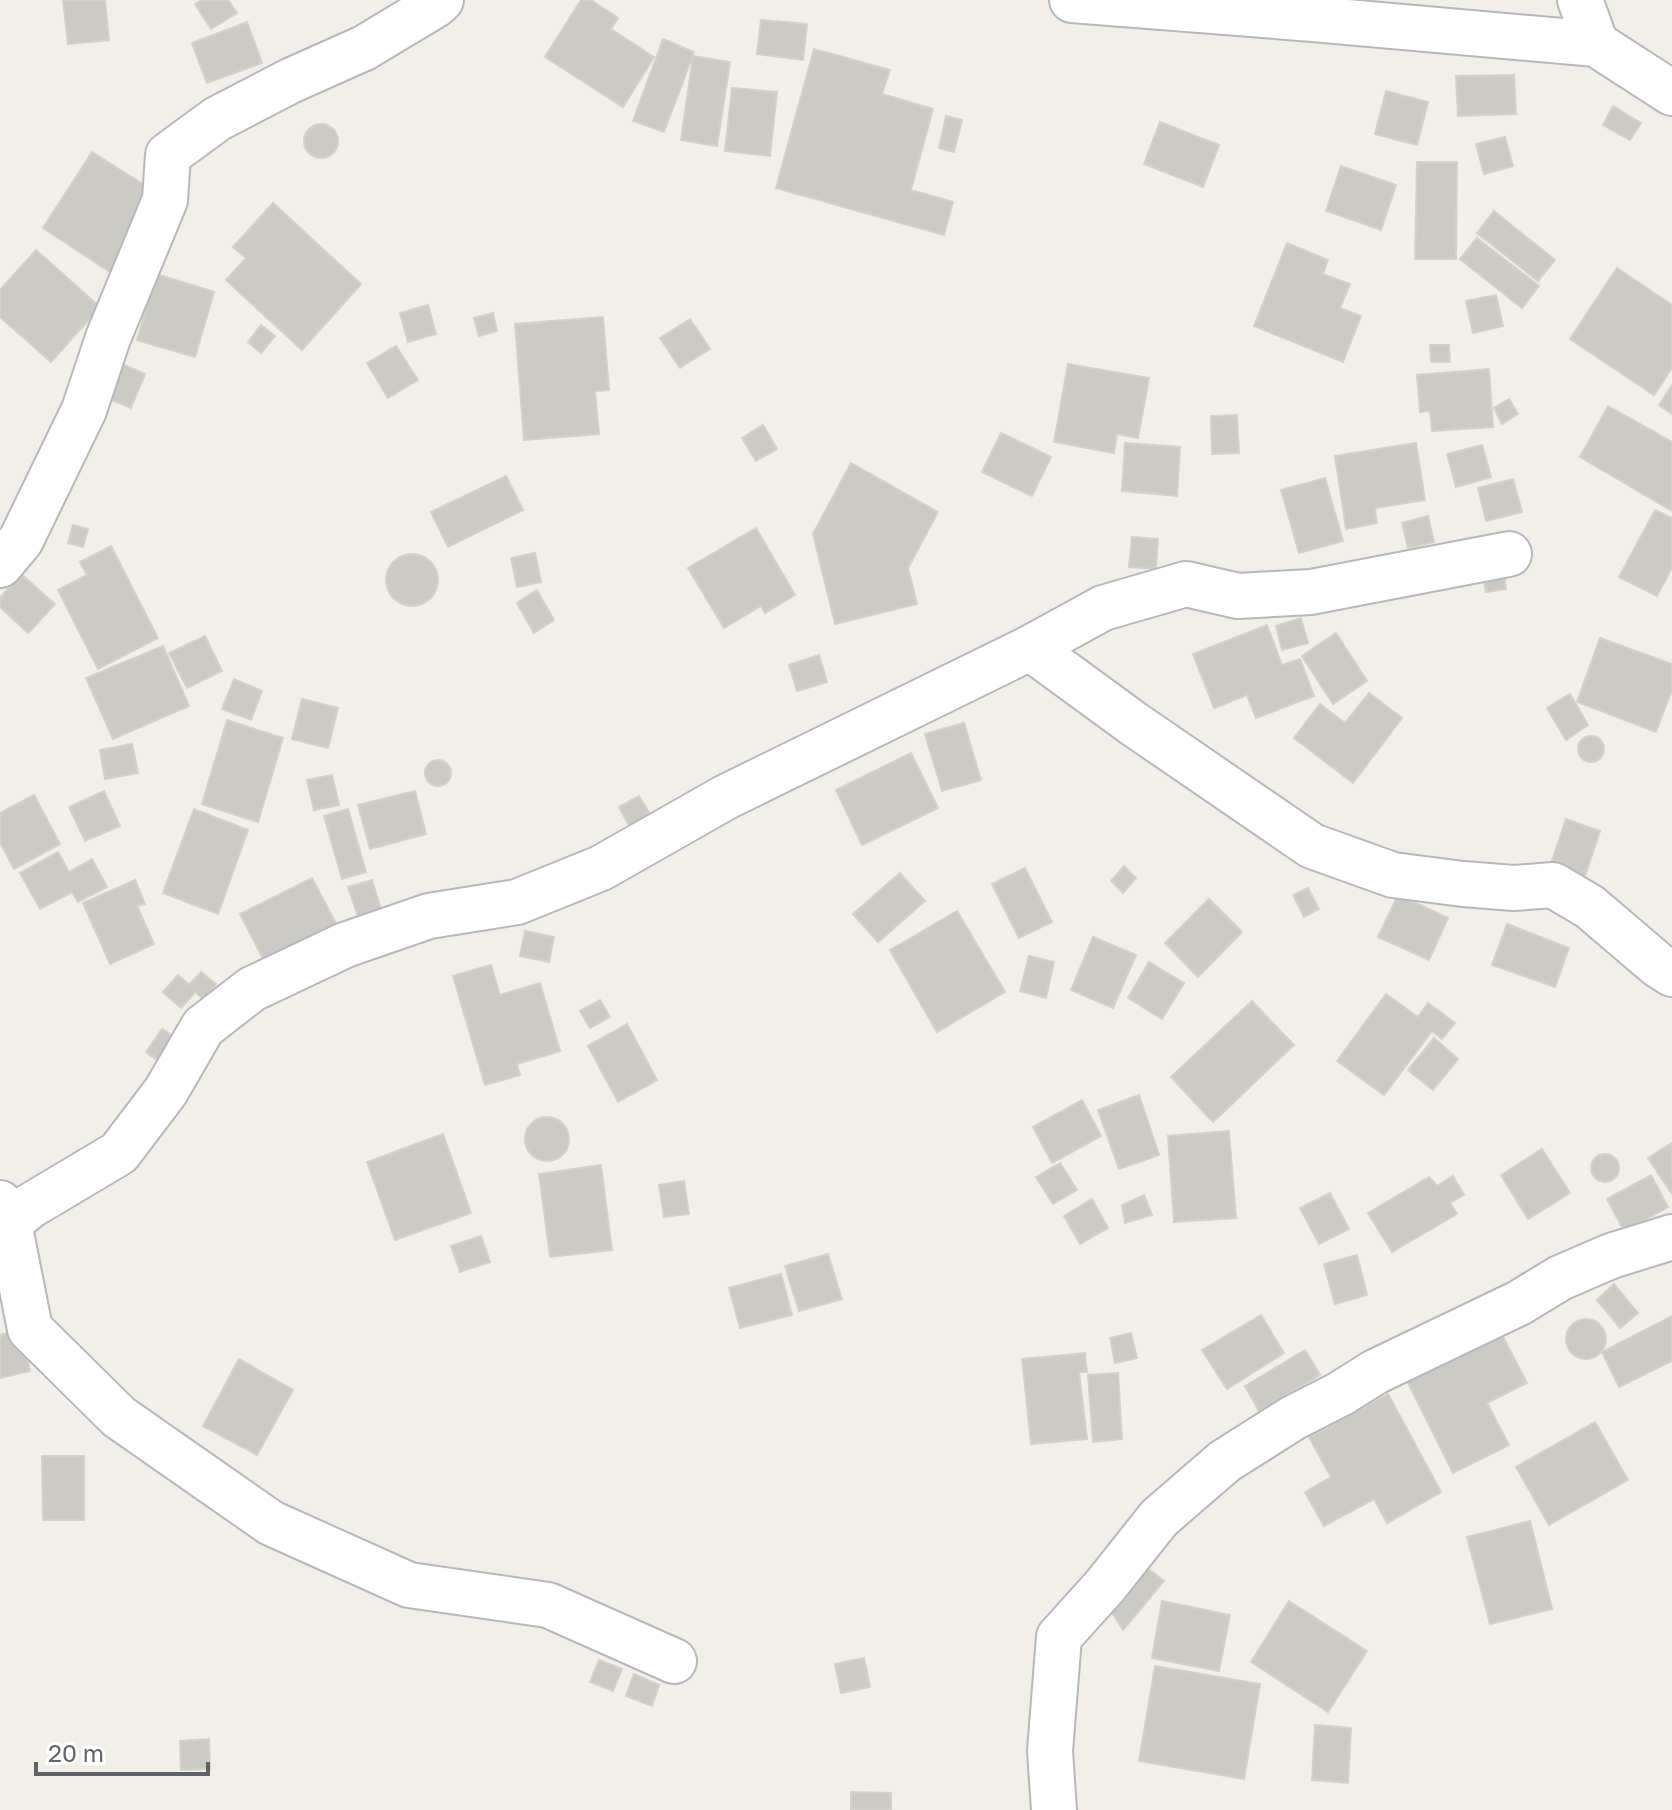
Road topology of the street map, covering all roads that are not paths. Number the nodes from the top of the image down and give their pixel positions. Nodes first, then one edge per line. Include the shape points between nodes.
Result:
1 (441, 0) edge
2 (1072, 0) edge
3 (1580, 0) edge
4 (1596, 44) junction
5 (1672, 93) edge
6 (1509, 554) dead end
7 (0, 565) edge
8 (1030, 648) junction
9 (1672, 974) edge
10 (5, 1213) edge
11 (1672, 1237) edge
12 (674, 1661) dead end
13 (1054, 1810) edge

1 - 7 street via 364,48 217,119 168,155 165,200 84,410 21,540
2 - 4 street
3 - 4 street
4 - 5 street
6 - 8 street via 1311,592 1238,596 1186,584 1103,608
8 - 9 street via 1312,846 1393,875 1514,888 1553,885 1590,907
8 - 10 street via 726,797 601,868 517,902 429,916 345,945 252,989 203,1027 166,1091 119,1153 30,1206
10 - 12 street via 30,1329 119,1417 271,1523 409,1585 548,1605
11 - 13 street via 1560,1278 1375,1372 1225,1461 1159,1518 1059,1637 1050,1751

